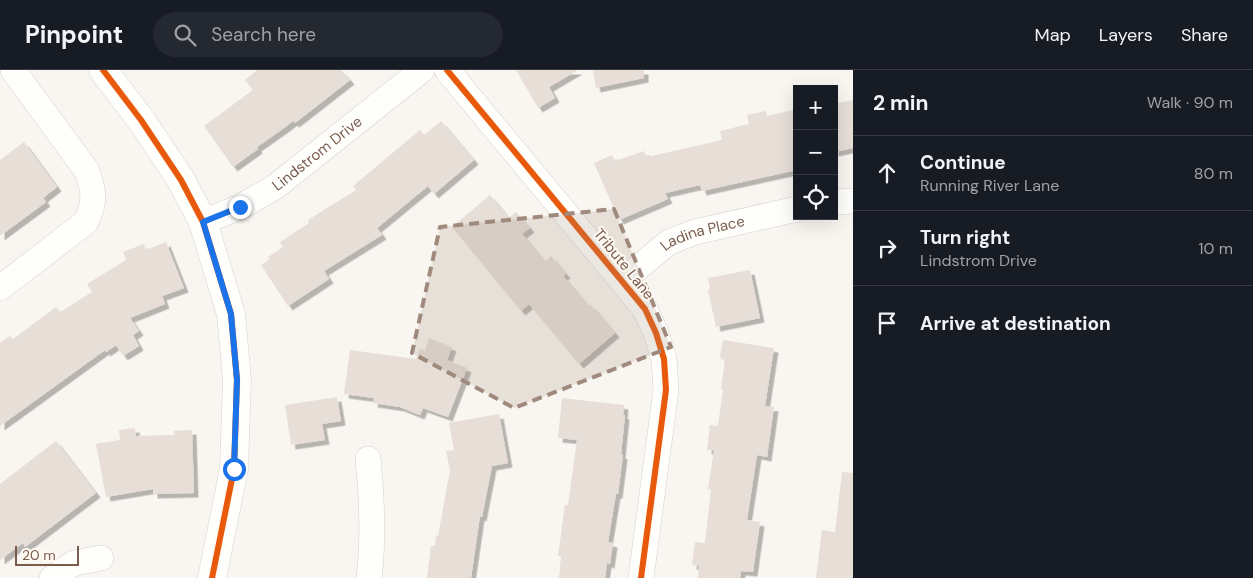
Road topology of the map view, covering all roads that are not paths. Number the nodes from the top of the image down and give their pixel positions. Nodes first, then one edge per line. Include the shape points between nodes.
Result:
1 (13, 70) edge
2 (103, 70) edge
3 (422, 70) edge
4 (447, 70) edge
5 (853, 201) edge
6 (838, 202) edge
7 (793, 210) edge
8 (203, 222) junction
9 (622, 282) junction
10 (0, 288) edge
11 (368, 459) dead end
12 (101, 558) dead end
13 (52, 578) edge
14 (212, 578) edge
15 (369, 578) edge
16 (641, 578) edge

1 - 10 street via 87,171 94,190 93,208 86,222
2 - 8 street via 141,120
3 - 8 street, Lindstrom Drive via 275,187 240,207
4 - 9 street, Tribute Lane
5 - 6 street
7 - 9 street, Ladina Place via 695,232 669,242
8 - 14 street via 231,314 237,380 234,469
9 - 16 street, Tribute Lane via 645,309 656,333 664,359 666,390
11 - 15 street via 372,505
12 - 13 street via 74,563

